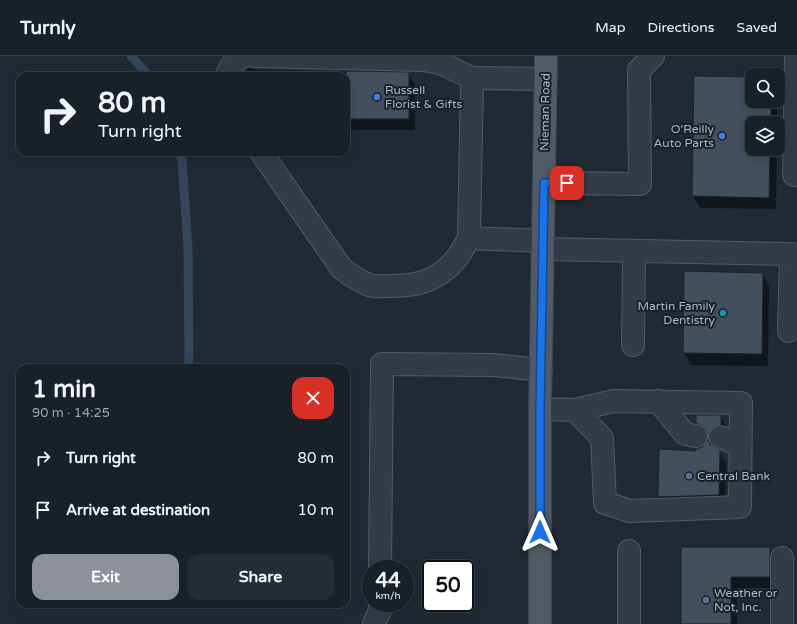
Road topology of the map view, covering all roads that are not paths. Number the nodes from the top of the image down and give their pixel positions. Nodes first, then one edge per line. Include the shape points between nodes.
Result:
1 (243, 56) edge
2 (255, 56) edge
3 (546, 56) edge
4 (653, 56) edge
5 (796, 56) edge
6 (228, 72) edge
7 (472, 78) junction
8 (546, 79) junction
9 (264, 156) edge
10 (794, 175) dead end
11 (544, 183) junction
12 (469, 238) junction
13 (543, 245) junction
14 (634, 251) junction
15 (789, 331) dead end
16 (633, 346) dead end
17 (541, 370) junction
18 (658, 402) junction
19 (540, 409) junction
20 (575, 410) junction
21 (696, 436) dead end
22 (720, 437) dead end
23 (740, 445) junction
24 (629, 552) dead end
25 (782, 558) dead end
26 (380, 560) edge
27 (379, 612) edge
28 (374, 624) edge
29 (540, 624) edge
30 (629, 624) edge
31 (782, 624) edge

1 - 6 lane via 234,62
2 - 7 lane via 424,60
3 - 8 main road, Nieman Road
4 - 11 lane via 640,70 640,184
5 - 10 lane
7 - 8 lane
7 - 12 lane
8 - 11 main road, Nieman Road
9 - 12 lane via 342,269 357,280 370,285 419,284 434,278 456,259
11 - 13 main road, Nieman Road
12 - 13 lane
13 - 14 lane
13 - 17 main road, Nieman Road
14 - 15 lane via 791,254
14 - 16 lane
17 - 19 main road, Nieman Road
17 - 26 lane via 494,365 382,364
18 - 20 lane via 614,401
18 - 21 lane via 685,434
18 - 23 lane via 741,403
19 - 20 lane
19 - 29 main road, Nieman Road
20 - 23 lane via 602,438 604,503 630,511 740,507
22 - 23 lane
24 - 30 lane
25 - 31 lane
27 - 28 lane

